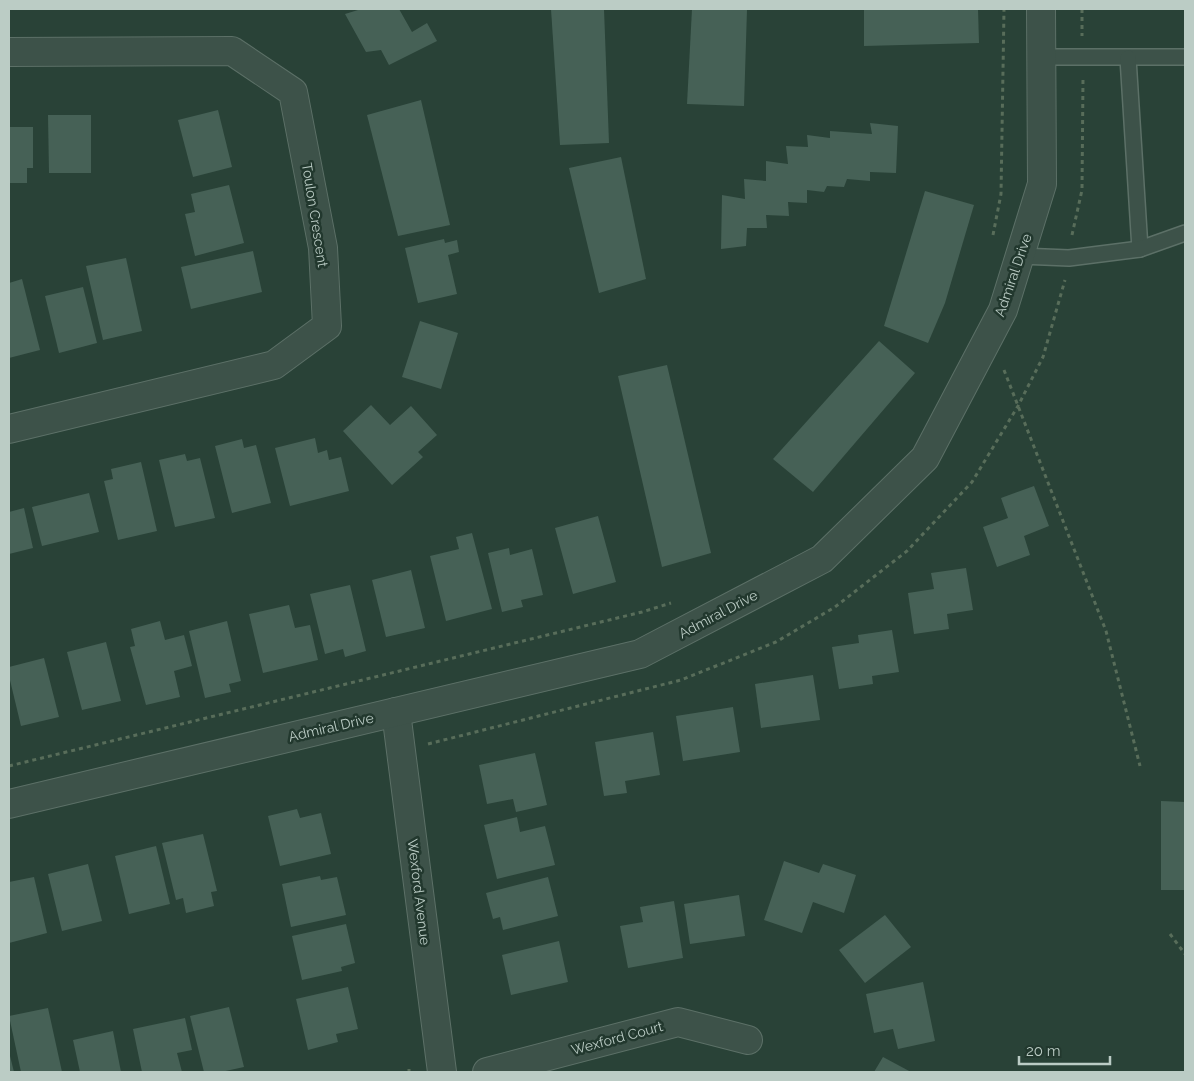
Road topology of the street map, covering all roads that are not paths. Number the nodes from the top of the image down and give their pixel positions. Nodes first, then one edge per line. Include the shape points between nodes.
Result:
1 (1041, 9) edge
2 (9, 52) edge
3 (1042, 57) junction
4 (1185, 57) edge
5 (1128, 58) junction
6 (1185, 233) edge
7 (1140, 249) junction
8 (1020, 256) junction
9 (9, 429) edge
10 (396, 712) junction
11 (9, 804) edge
12 (748, 1040) dead end
13 (442, 1072) edge
14 (487, 1072) edge

1 - 3 street, Admiral Drive
2 - 9 street, Toulon Crescent via 232,52 293,92 323,248 327,326 274,365
3 - 5 lane
3 - 8 street, Admiral Drive via 1042,184
4 - 5 lane
5 - 7 lane
6 - 7 lane
7 - 8 lane via 1069,258
8 - 10 street, Admiral Drive via 1003,310 925,458 822,558 640,654
10 - 11 street, Admiral Drive
10 - 13 street, Wexford Avenue
12 - 14 street, Wexford Court via 678,1022

